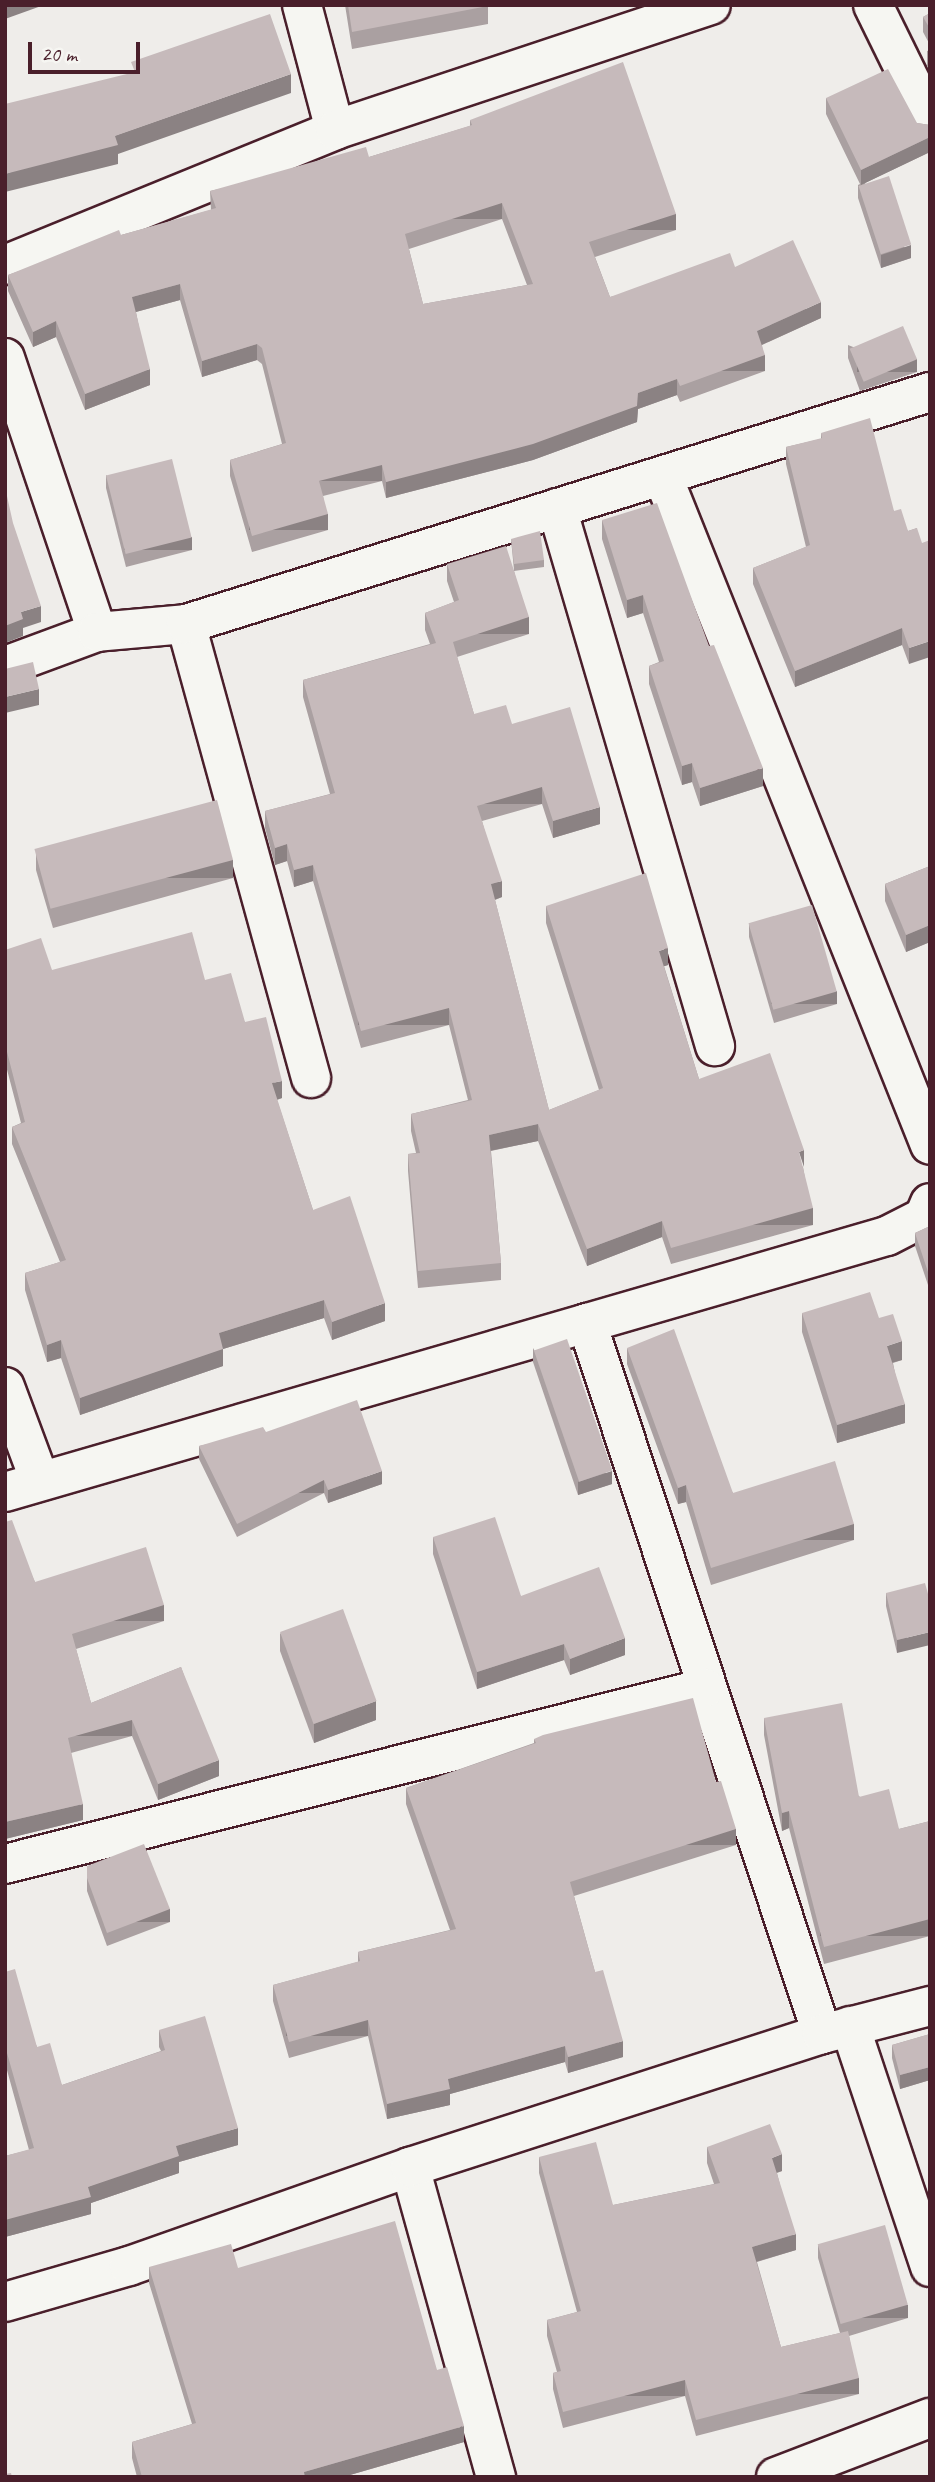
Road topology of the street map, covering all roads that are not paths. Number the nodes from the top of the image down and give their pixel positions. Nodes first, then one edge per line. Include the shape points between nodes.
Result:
1 (302, 5) edge
2 (711, 5) edge
3 (873, 5) edge
4 (930, 121) edge
5 (335, 131) junction
6 (5, 265) edge
7 (5, 358) edge
8 (930, 392) edge
9 (663, 477) junction
10 (557, 508) junction
11 (186, 624) junction
12 (97, 632) junction
13 (5, 666) edge
14 (715, 1046) dead end
15 (311, 1077) dead end
16 (930, 1145) edge
17 (930, 1203) edge
18 (587, 1324) junction
19 (5, 1387) edge
20 (23, 1486) edge
21 (705, 1688) junction
22 (5, 1864) edge
23 (930, 2006) edge
24 (836, 2030) junction
25 (410, 2167) junction
26 (930, 2267) edge
27 (5, 2302) edge
28 (930, 2418) edge
29 (496, 2477) edge
30 (776, 2477) edge

1 - 5 street
2 - 5 street
3 - 4 street
5 - 6 street
7 - 12 street
8 - 9 street
9 - 10 street
9 - 16 street
10 - 11 street
10 - 14 street
11 - 12 street
11 - 15 street
12 - 13 street
17 - 18 street via 924,1217 887,1236
18 - 20 street
18 - 21 street
19 - 20 street
21 - 22 street
21 - 24 street
23 - 24 street
24 - 25 street
24 - 26 street
25 - 27 street via 129,2266
25 - 29 street
28 - 30 street

